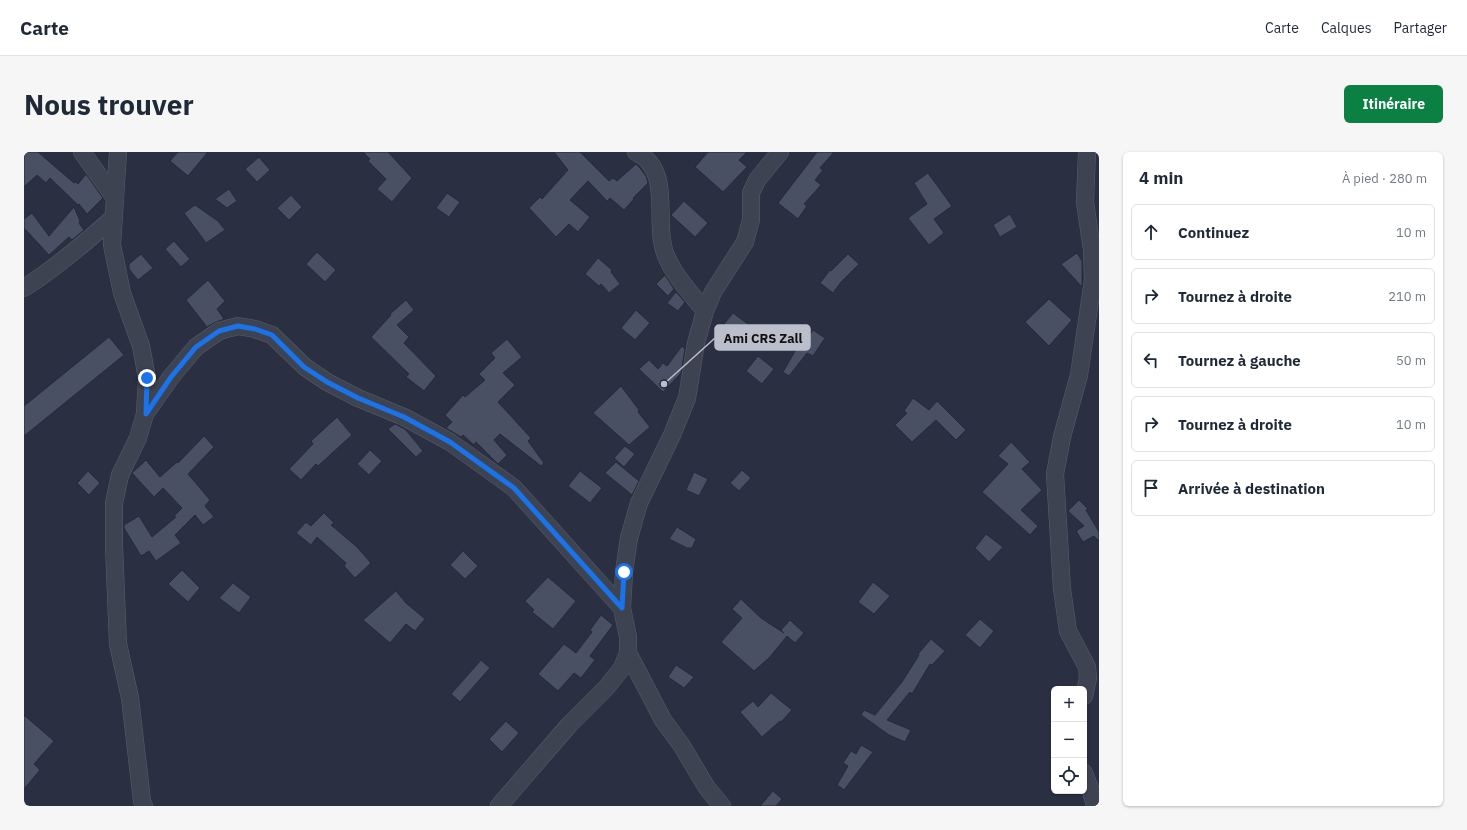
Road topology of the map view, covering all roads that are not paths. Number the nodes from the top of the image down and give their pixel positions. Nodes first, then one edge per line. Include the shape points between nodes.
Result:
1 (82, 152) edge
2 (118, 152) edge
3 (636, 152) edge
4 (780, 152) edge
5 (1087, 152) edge
6 (115, 198) junction
7 (114, 216) junction
8 (24, 288) edge
9 (705, 311) junction
10 (146, 414) junction
11 (622, 608) junction
12 (628, 653) junction
13 (1086, 686) edge
14 (1087, 781) edge
15 (144, 806) edge
16 (499, 806) edge
17 (722, 806) edge
18 (1095, 806) edge

1 - 6 street
2 - 6 street
3 - 9 street via 649,161 656,172 660,190 661,234 670,265
4 - 9 street via 757,180 751,193 751,220 745,242 713,292
5 - 13 street via 1085,202 1092,250 1093,280 1079,375 1055,474 1062,589 1068,631 1087,667
6 - 7 street
7 - 8 street via 78,249
7 - 10 street via 112,245 122,293 141,346 147,378
9 - 11 street via 696,343 687,398 639,503 629,538
10 - 11 street via 171,377 196,347 219,331 238,326 272,335 304,367 327,382 404,417 450,442 514,488
10 - 15 street via 138,438 120,475 114,503 118,644 130,698
11 - 12 street via 628,637
12 - 16 street via 622,668 606,688 569,725
12 - 17 street via 664,720 707,788
14 - 18 street

